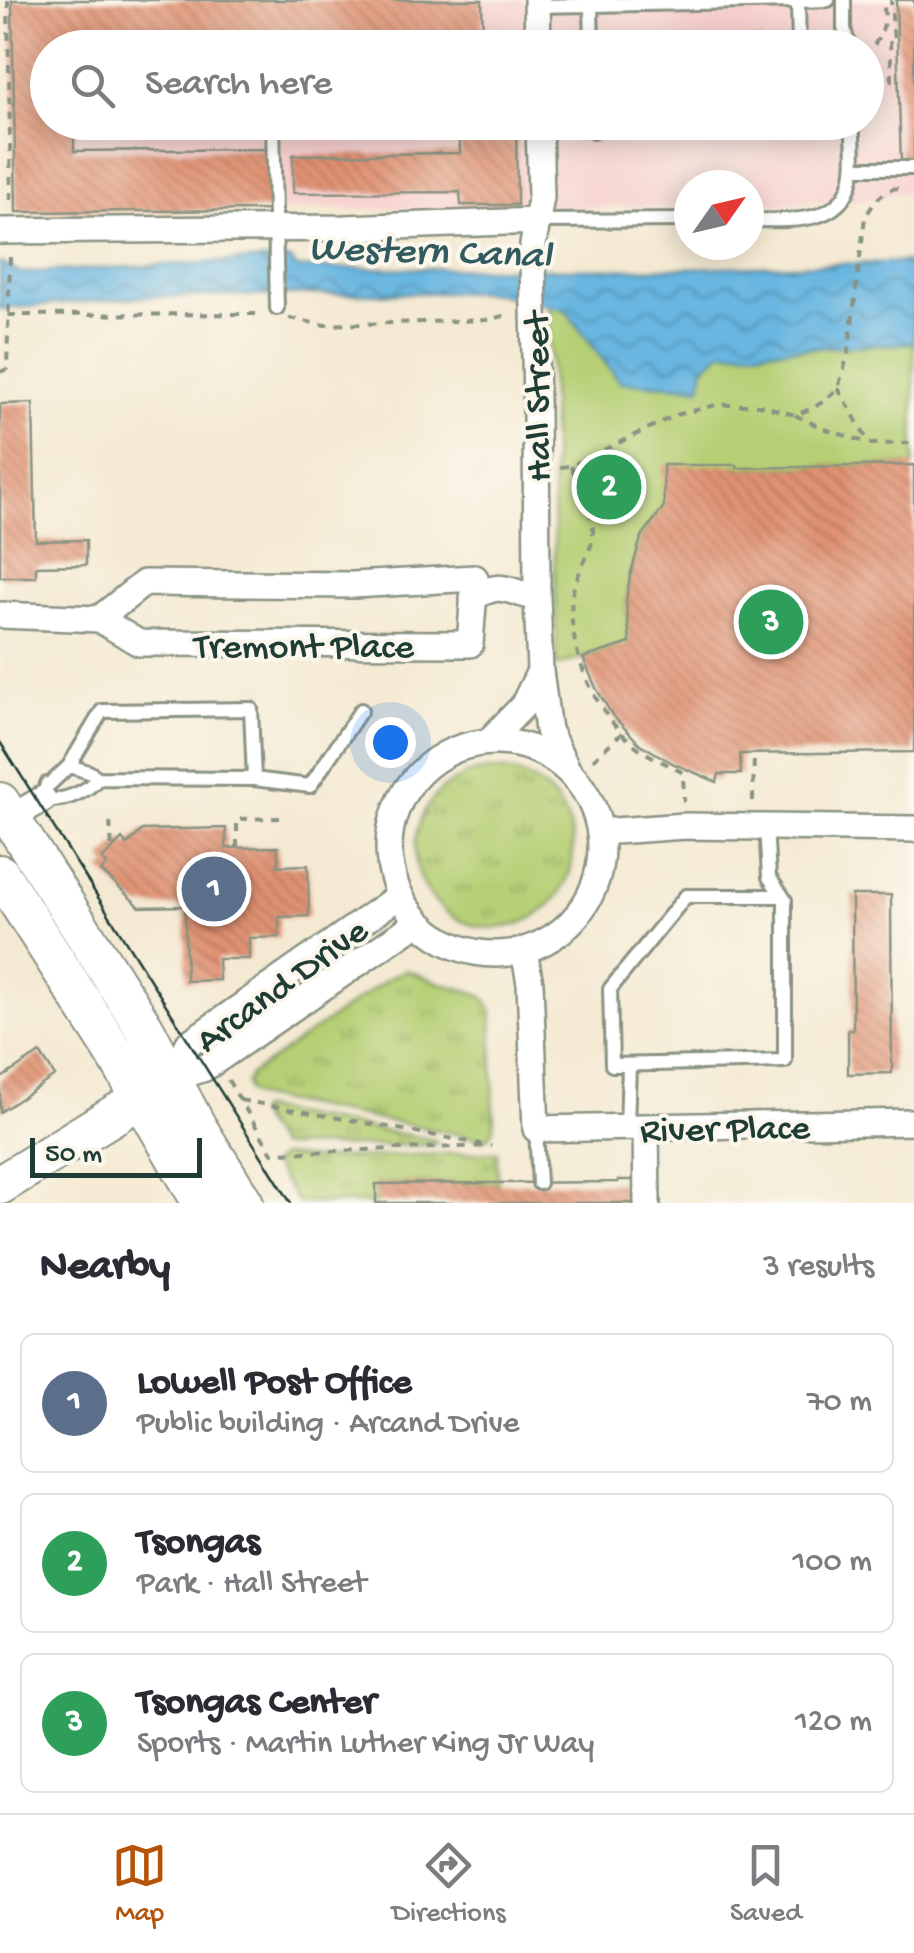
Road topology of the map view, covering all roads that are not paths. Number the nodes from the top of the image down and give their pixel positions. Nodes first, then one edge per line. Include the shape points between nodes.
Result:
1 (798, 0) edge
2 (828, 0) edge
3 (844, 0) edge
4 (537, 3) edge
5 (592, 5) junction
6 (538, 30) edge
7 (592, 30) edge
8 (799, 30) edge
9 (844, 30) edge
10 (274, 140) edge
11 (539, 140) edge
12 (853, 140) edge
13 (854, 168) junction
14 (914, 168) edge
15 (674, 220) edge
16 (764, 220) edge
17 (537, 221) junction
18 (5, 225) edge
19 (276, 240) junction
20 (277, 308) dead end
21 (529, 596) junction
22 (473, 598) junction
23 (0, 615) edge
24 (99, 619) junction
25 (540, 671) junction
26 (362, 710) dead end
27 (489, 741) junction
28 (68, 766) junction
29 (567, 770) junction
30 (98, 778) junction
31 (254, 779) junction
32 (43, 798) junction
33 (3, 815) edge
34 (760, 816) junction
35 (914, 829) edge
36 (600, 832) junction
37 (0, 874) edge
38 (399, 896) junction
39 (782, 896) junction
40 (418, 922) junction
41 (524, 951) junction
42 (629, 1065) junction
43 (156, 1089) junction
44 (914, 1122) edge
45 (636, 1127) junction
46 (536, 1129) junction
47 (540, 1183) dead end
48 (0, 1186) edge
49 (202, 1203) edge
50 (244, 1203) edge
51 (647, 1203) edge

1 - 2 lane
1 - 5 lane
1 - 8 lane
3 - 9 lane
4 - 5 lane
4 - 6 street
5 - 7 lane
10 - 19 lane
11 - 17 street, Hall Street
12 - 13 lane
13 - 14 lane
13 - 16 lane via 834,209 817,217
15 - 17 lane
17 - 19 street via 344,228
17 - 21 street, Hall Street
18 - 19 street
19 - 20 lane
21 - 22 street via 487,606
21 - 25 street, Hall Street
22 - 24 street, Tremont Place via 475,578 144,584
22 - 24 street, Tremont Place via 470,644 139,643
23 - 24 street, Tremont Place
25 - 27 street via 522,706
25 - 29 street, Hall Street via 548,730
26 - 31 lane via 310,786
27 - 29 street via 523,745
27 - 38 street via 439,757 402,794 388,845
28 - 30 lane
28 - 31 lane via 102,711 252,709
28 - 32 lane via 47,784
29 - 36 street via 589,798
30 - 31 lane
30 - 32 lane via 55,801
32 - 33 street
33 - 43 main road via 145,1030
34 - 35 street
34 - 36 street
34 - 39 lane via 769,877
36 - 41 street via 592,892 552,938
37 - 43 main road via 113,1050
38 - 40 street
38 - 43 street, Arcand Drive via 189,1043
39 - 42 lane via 686,896 610,989 612,1065
39 - 42 lane via 785,1062
40 - 41 street via 449,944 486,955
40 - 43 street, Arcand Drive via 205,1068
41 - 46 street
42 - 45 lane
43 - 48 main road, Arcand Drive
43 - 49 main road
43 - 50 main road via 197,1127
44 - 45 street, River Place
45 - 46 street, River Place
45 - 51 street
46 - 47 lane

